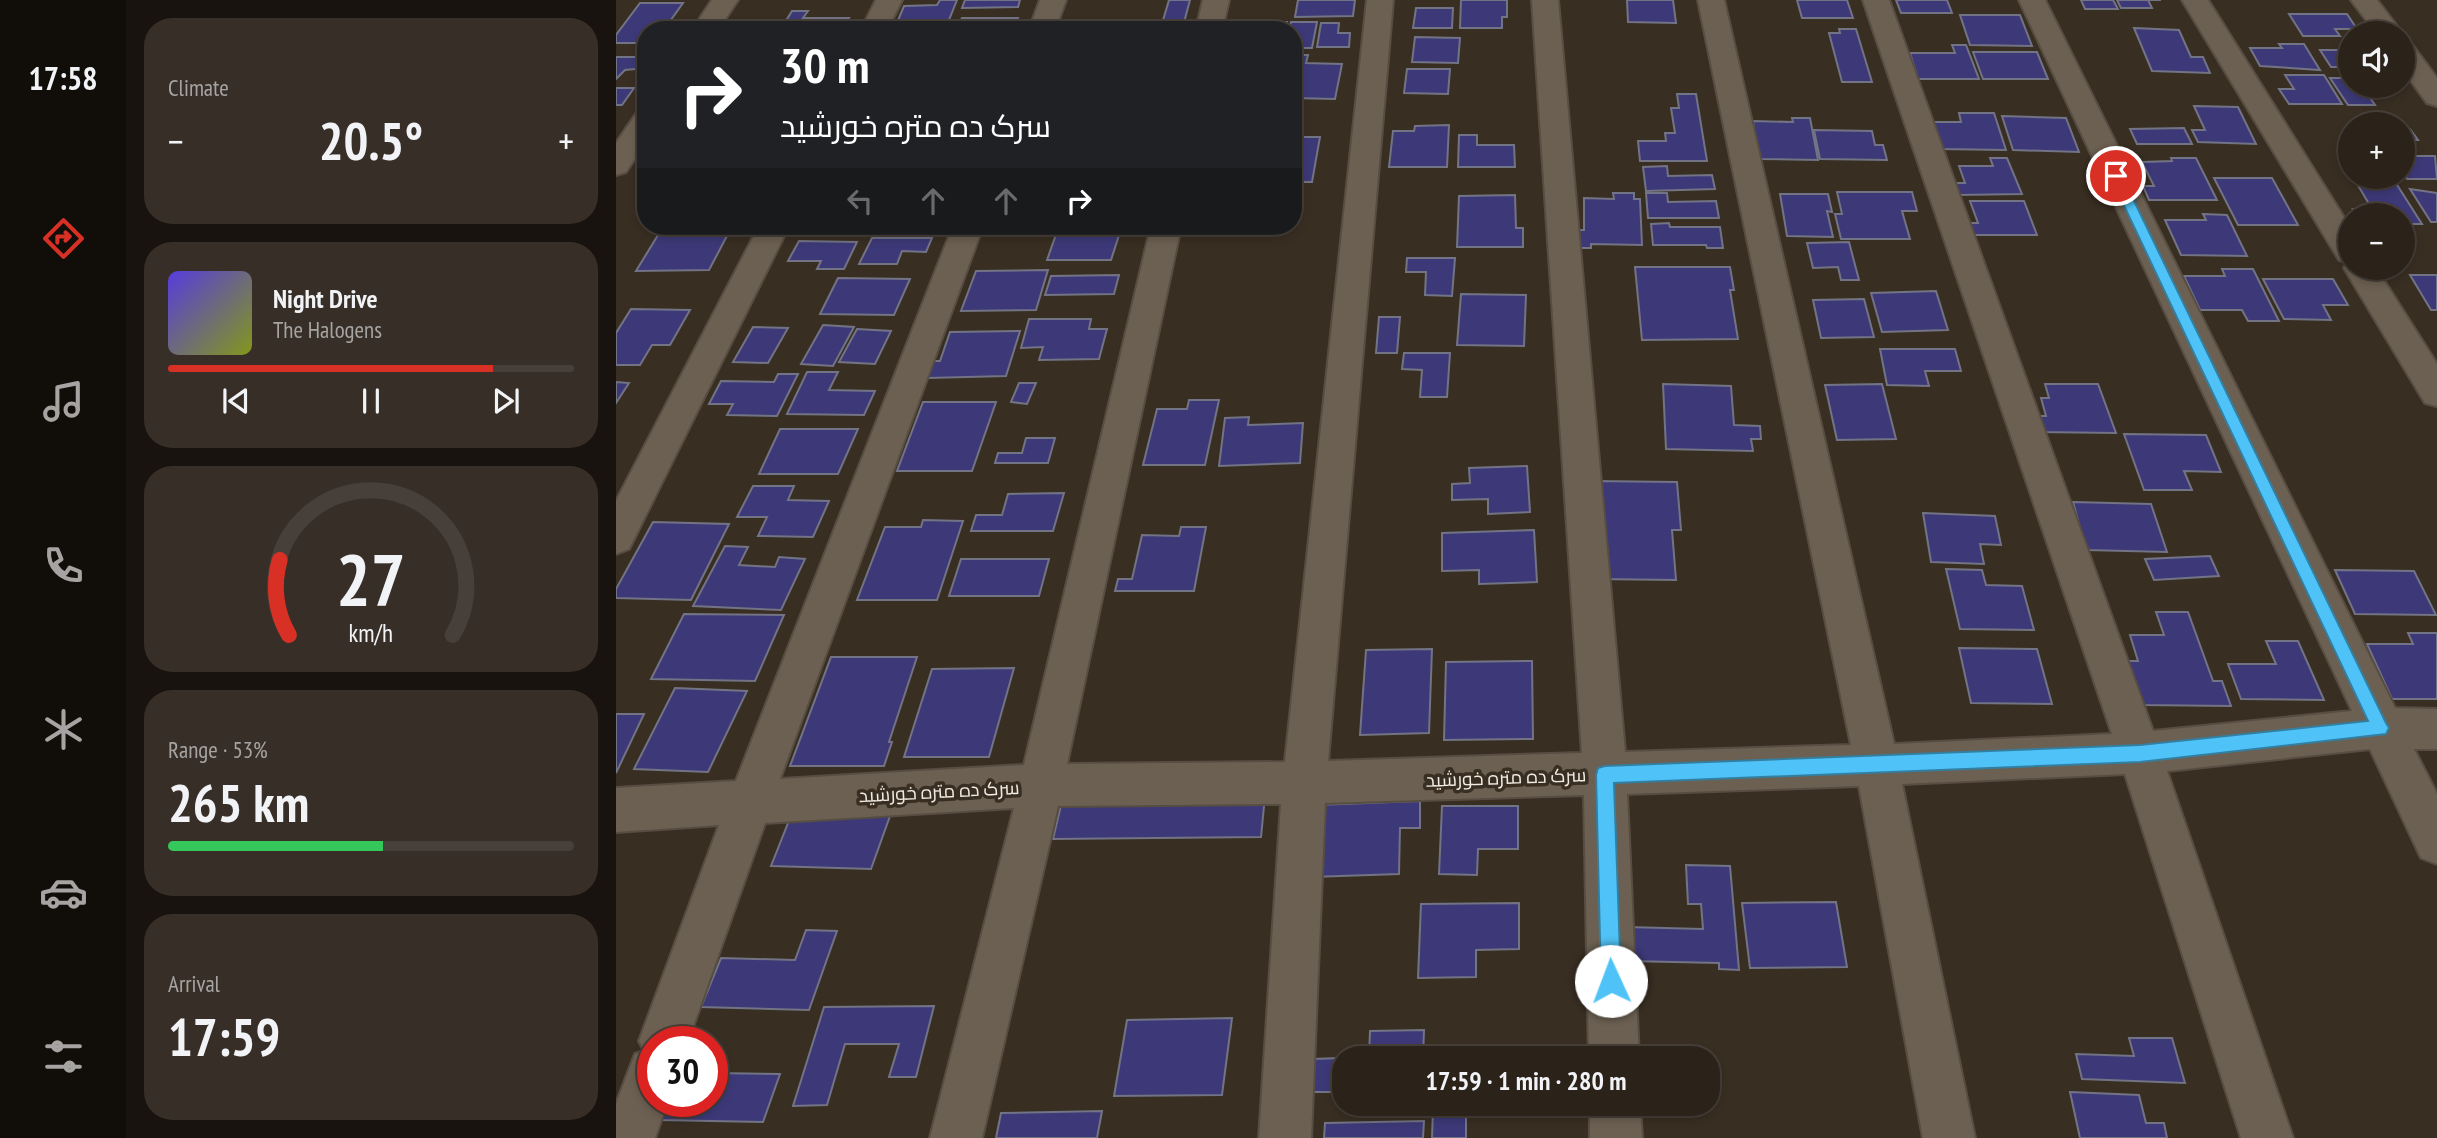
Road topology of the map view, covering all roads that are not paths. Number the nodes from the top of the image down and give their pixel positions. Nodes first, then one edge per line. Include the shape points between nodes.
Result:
1 (725, 0) edge
2 (889, 0) edge
3 (1053, 0) edge
4 (1216, 0) edge
5 (1380, 0) edge
6 (1545, 0) edge
7 (1711, 0) edge
8 (1876, 0) edge
9 (2032, 0) edge
10 (2195, 0) edge
11 (2364, 0) edge
12 (711, 21) edge
13 (878, 21) edge
14 (1045, 21) edge
15 (1211, 21) edge
16 (2380, 21) edge
17 (2415, 68) edge
18 (2437, 97) edge
19 (637, 134) edge
20 (616, 165) edge
21 (2338, 232) edge
22 (769, 235) edge
23 (965, 235) edge
24 (1164, 235) edge
25 (2367, 280) edge
26 (2437, 393) edge
27 (616, 538) edge
28 (2380, 728) junction
29 (2437, 729) edge
30 (2140, 753) junction
31 (1877, 765) junction
32 (1605, 775) junction
33 (1304, 783) junction
34 (1041, 785) junction
35 (750, 802) junction
36 (616, 810) edge
37 (2437, 842) edge
38 (669, 1026) edge
39 (1614, 1046) edge
40 (637, 1116) edge
41 (1615, 1116) edge
42 (629, 1138) edge
43 (956, 1138) edge
44 (1285, 1138) edge
45 (1616, 1138) edge
46 (1949, 1138) edge
47 (2267, 1138) edge

1 - 12 street
2 - 13 street
3 - 14 street
4 - 15 street
5 - 33 street
6 - 32 street
7 - 31 street
8 - 30 street
9 - 28 street
10 - 21 street
11 - 16 street
17 - 18 street
19 - 20 street
22 - 27 street
23 - 35 street
24 - 34 street
25 - 26 street
28 - 29 street, سرک ده متره خورشید
28 - 30 street, سرک ده متره خورشید
28 - 37 street
30 - 31 street, سرک ده متره خورشید
30 - 47 street
31 - 32 street, سرک ده متره خورشید
31 - 46 street
32 - 33 street, سرک ده متره خورشید
32 - 39 street
33 - 34 street, سرک ده متره خورشید
33 - 44 street
34 - 35 street, سرک ده متره خورشید
34 - 43 street
35 - 36 street, سرک ده متره خورشید
35 - 38 street
40 - 42 street
41 - 45 street

